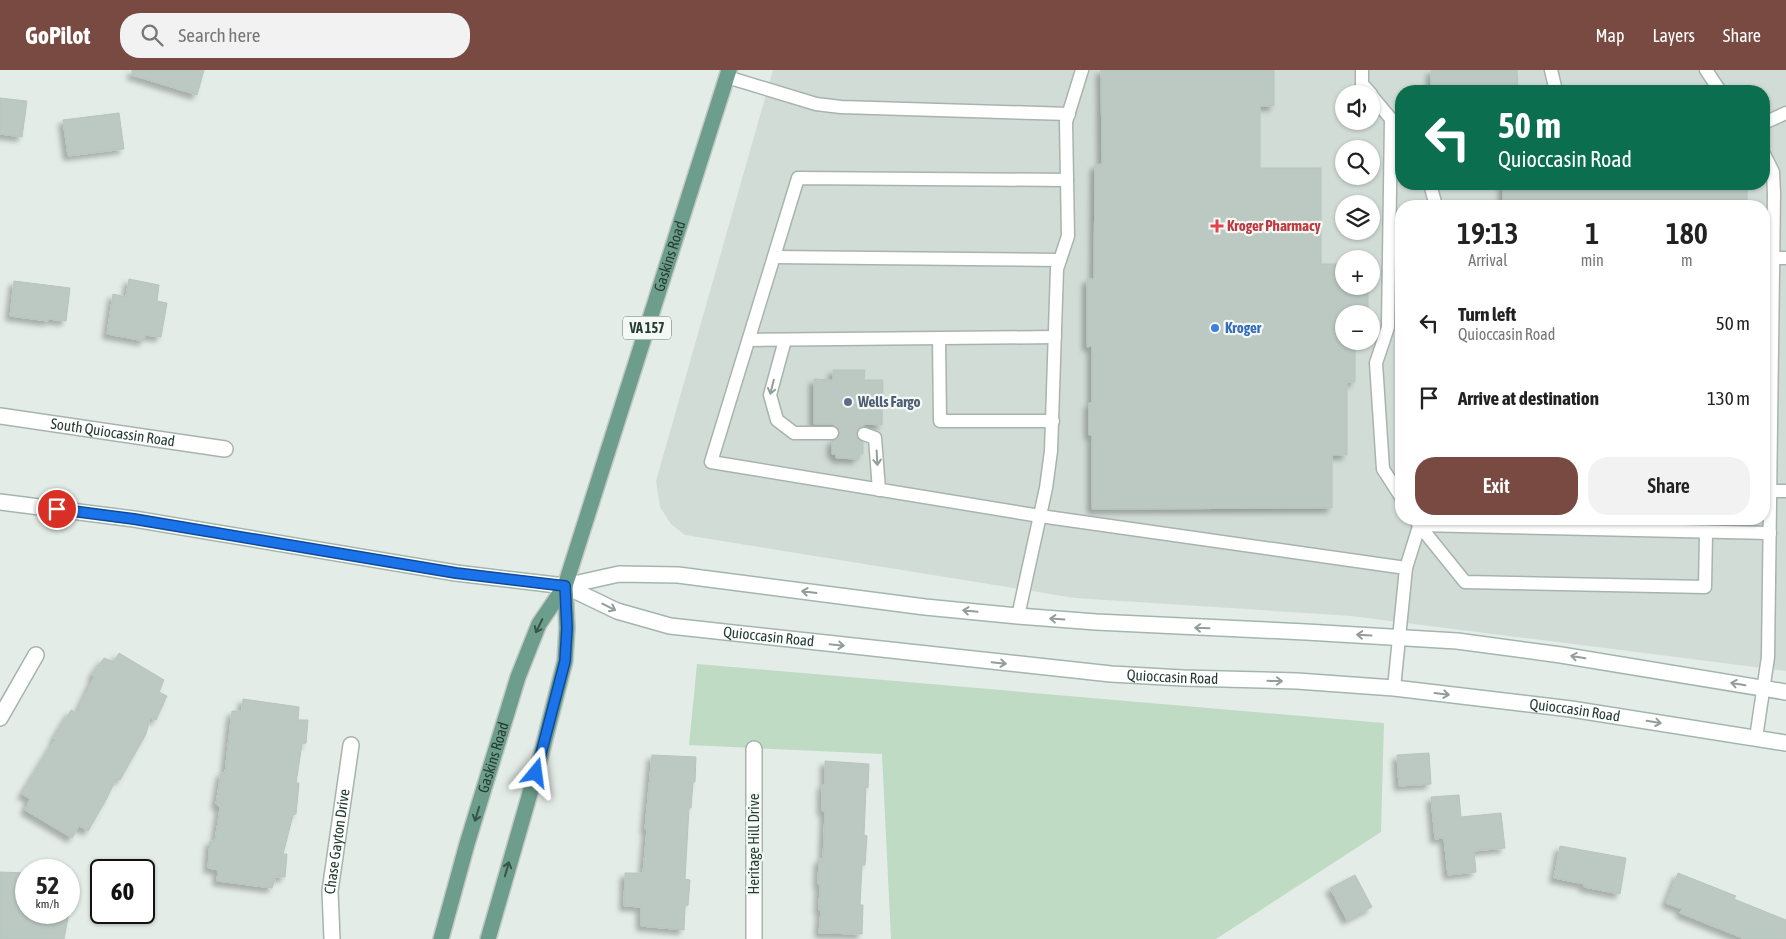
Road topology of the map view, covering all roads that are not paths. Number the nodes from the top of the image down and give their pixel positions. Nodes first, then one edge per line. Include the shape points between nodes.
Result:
1 (1082, 70) edge
2 (1362, 70) edge
3 (1551, 70) edge
4 (1706, 70) edge
5 (728, 73) edge
6 (1363, 85) edge
7 (1555, 85) edge
8 (1716, 85) edge
9 (1380, 105) edge
10 (1786, 113) edge
11 (1069, 114) junction
12 (1391, 119) junction
13 (1770, 121) edge
14 (1395, 124) edge
15 (1770, 166) edge
16 (1067, 180) junction
17 (774, 257) junction
18 (1780, 258) edge
19 (1060, 260) junction
20 (1772, 326) junction
21 (1786, 326) edge
22 (1055, 337) junction
23 (939, 338) junction
24 (749, 340) junction
25 (785, 340) junction
26 (0, 416) edge
27 (1053, 421) junction
28 (832, 433) dead end
29 (864, 434) dead end
30 (225, 449) dead end
31 (1395, 488) edge
32 (879, 490) junction
33 (1770, 490) junction
34 (1786, 491) edge
35 (0, 502) edge
36 (1040, 516) junction
37 (1418, 525) edge
38 (1422, 525) edge
39 (1523, 525) edge
40 (1706, 532) junction
41 (1770, 533) junction
42 (1406, 568) junction
43 (565, 586) junction
44 (1018, 616) junction
45 (1400, 638) junction
46 (36, 655) dead end
47 (1394, 688) junction
48 (1762, 688) junction
49 (1786, 692) edge
50 (0, 718) edge
51 (1756, 738) junction
52 (1786, 743) edge
53 (351, 745) dead end
54 (754, 749) dead end
55 (332, 939) edge
56 (441, 939) edge
57 (488, 939) edge
58 (754, 939) edge

1 - 11 lane
2 - 6 lane
3 - 7 lane
4 - 8 lane
5 - 11 lane via 816,104
5 - 43 main road, Gaskins Road / VA 157
9 - 12 lane
10 - 13 lane
11 - 16 lane via 1066,122
12 - 14 lane
12 - 31 lane via 1388,327 1376,363 1383,469
15 - 18 lane
16 - 17 lane via 798,178
16 - 19 lane via 1068,236
17 - 19 lane
17 - 24 lane
18 - 20 lane
19 - 22 lane
20 - 21 lane
20 - 33 lane
22 - 23 lane
22 - 27 lane
23 - 25 lane
23 - 27 lane via 940,421
24 - 25 lane
24 - 32 lane via 711,462
25 -> 28 lane via 770,395 777,420 794,433
26 - 30 main road, South Quiocassin Road
27 - 36 lane
29 -> 32 lane via 875,438
32 - 36 lane
33 - 34 lane
33 - 41 lane
35 - 43 main road, Quioccasin Road via 134,519 456,573
36 - 42 lane
36 - 44 lane
37 - 42 lane
38 - 40 lane via 1465,582 1706,588
39 - 40 lane
40 - 41 lane
41 - 48 lane via 1768,657
42 - 45 lane
44 -> 43 main road, Quioccasin Road via 678,575 619,574
43 -> 47 main road, Quioccasin Road via 617,611 670,626 1111,674
43 -> 56 main road, Gaskins Road via 539,624 518,677
57 -> 43 main road, Gaskins Road via 565,661
45 -> 44 main road, Quioccasin Road
45 - 47 lane
48 -> 45 main road, Quioccasin Road via 1561,655 1457,641
46 - 50 main road
47 -> 51 main road, Quioccasin Road via 1571,709
48 - 49 main road, Quioccasin Road
48 - 51 lane
51 - 52 main road, Quioccasin Road
53 - 55 main road, Chase Gayton Drive via 330,891
54 - 58 main road, Heritage Hill Drive

